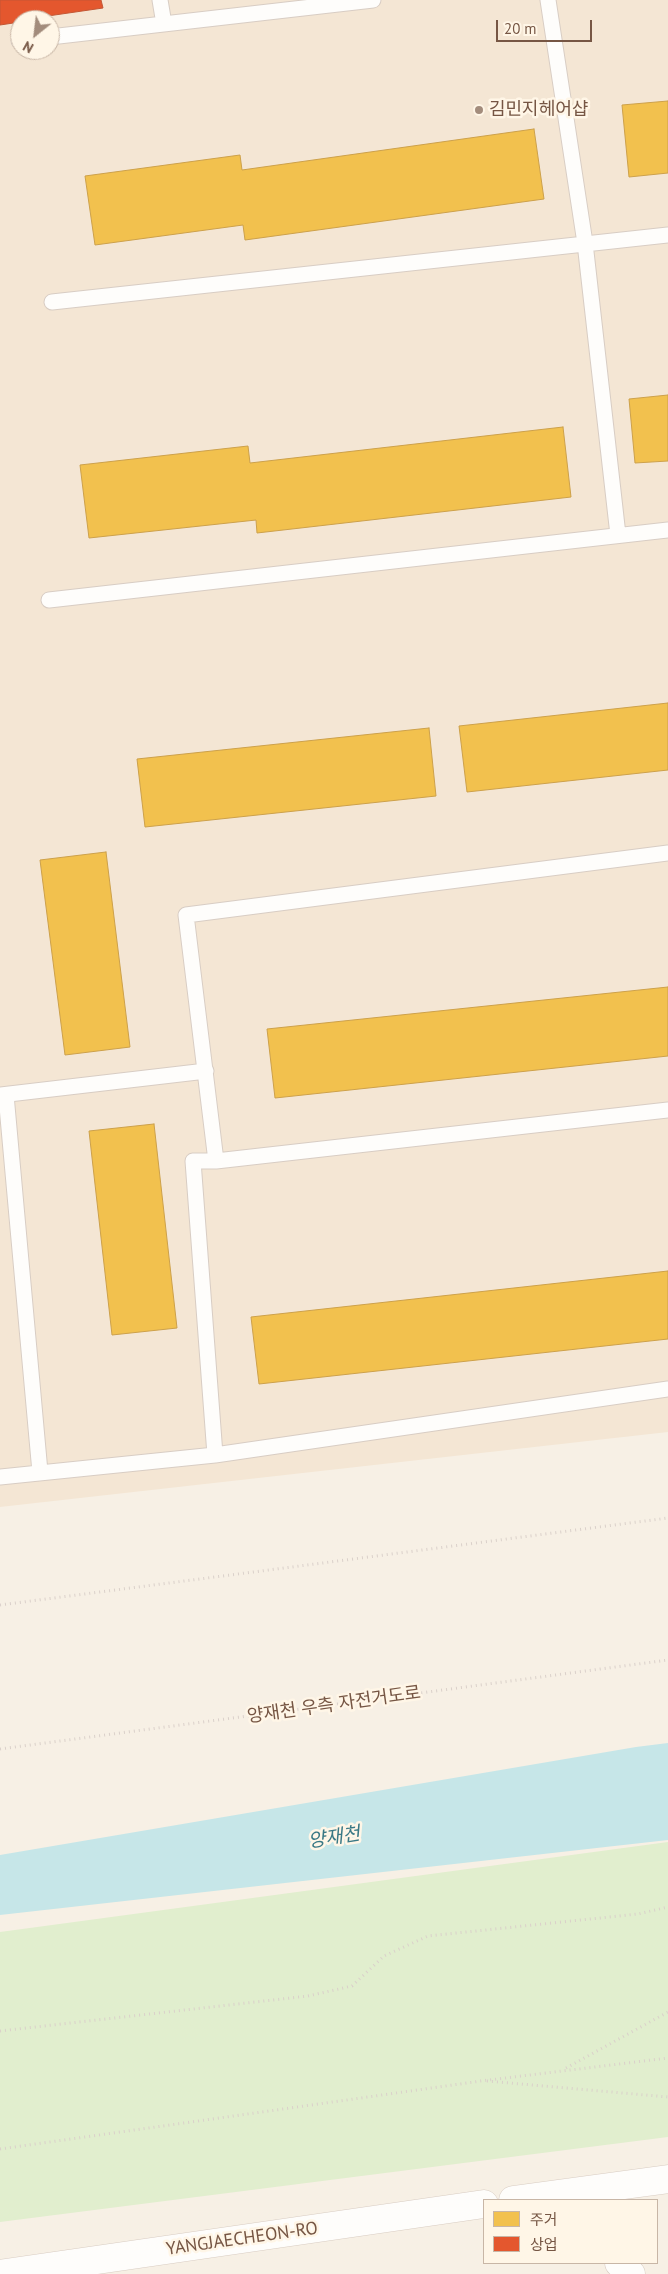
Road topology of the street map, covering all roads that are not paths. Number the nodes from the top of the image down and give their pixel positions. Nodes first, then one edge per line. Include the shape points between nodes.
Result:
1 (160, 0) edge
2 (373, 0) edge
3 (548, 0) edge
4 (164, 24) junction
5 (60, 37) edge
6 (668, 235) edge
7 (585, 243) junction
8 (52, 302) dead end
9 (668, 530) edge
10 (618, 535) junction
11 (49, 600) dead end
12 (668, 853) edge
13 (206, 1070) junction
14 (3, 1095) edge
15 (668, 1110) edge
16 (216, 1161) junction
17 (668, 1389) edge
18 (215, 1455) junction
19 (40, 1472) junction
20 (0, 1477) edge
21 (668, 2179) edge
22 (520, 2199) edge
23 (483, 2204) edge
24 (423, 2213) junction
25 (483, 2222) edge
26 (621, 2264) edge
27 (0, 2274) edge
28 (631, 2274) edge

1 - 4 lane
2 - 4 lane
3 - 7 lane
4 - 5 lane
6 - 7 lane
7 - 8 lane
7 - 10 lane
9 - 10 lane
10 - 11 lane
12 - 13 lane via 186,916
13 - 14 lane
13 - 16 lane
14 - 19 lane
15 - 16 lane
16 - 18 lane via 193,1161
17 - 18 lane
18 - 19 lane
19 - 20 lane
21 - 22 street
23 - 24 street, YANGJAECHEON-RO
24 - 25 street
24 - 27 street, YANGJAECHEON-RO
26 - 28 street

